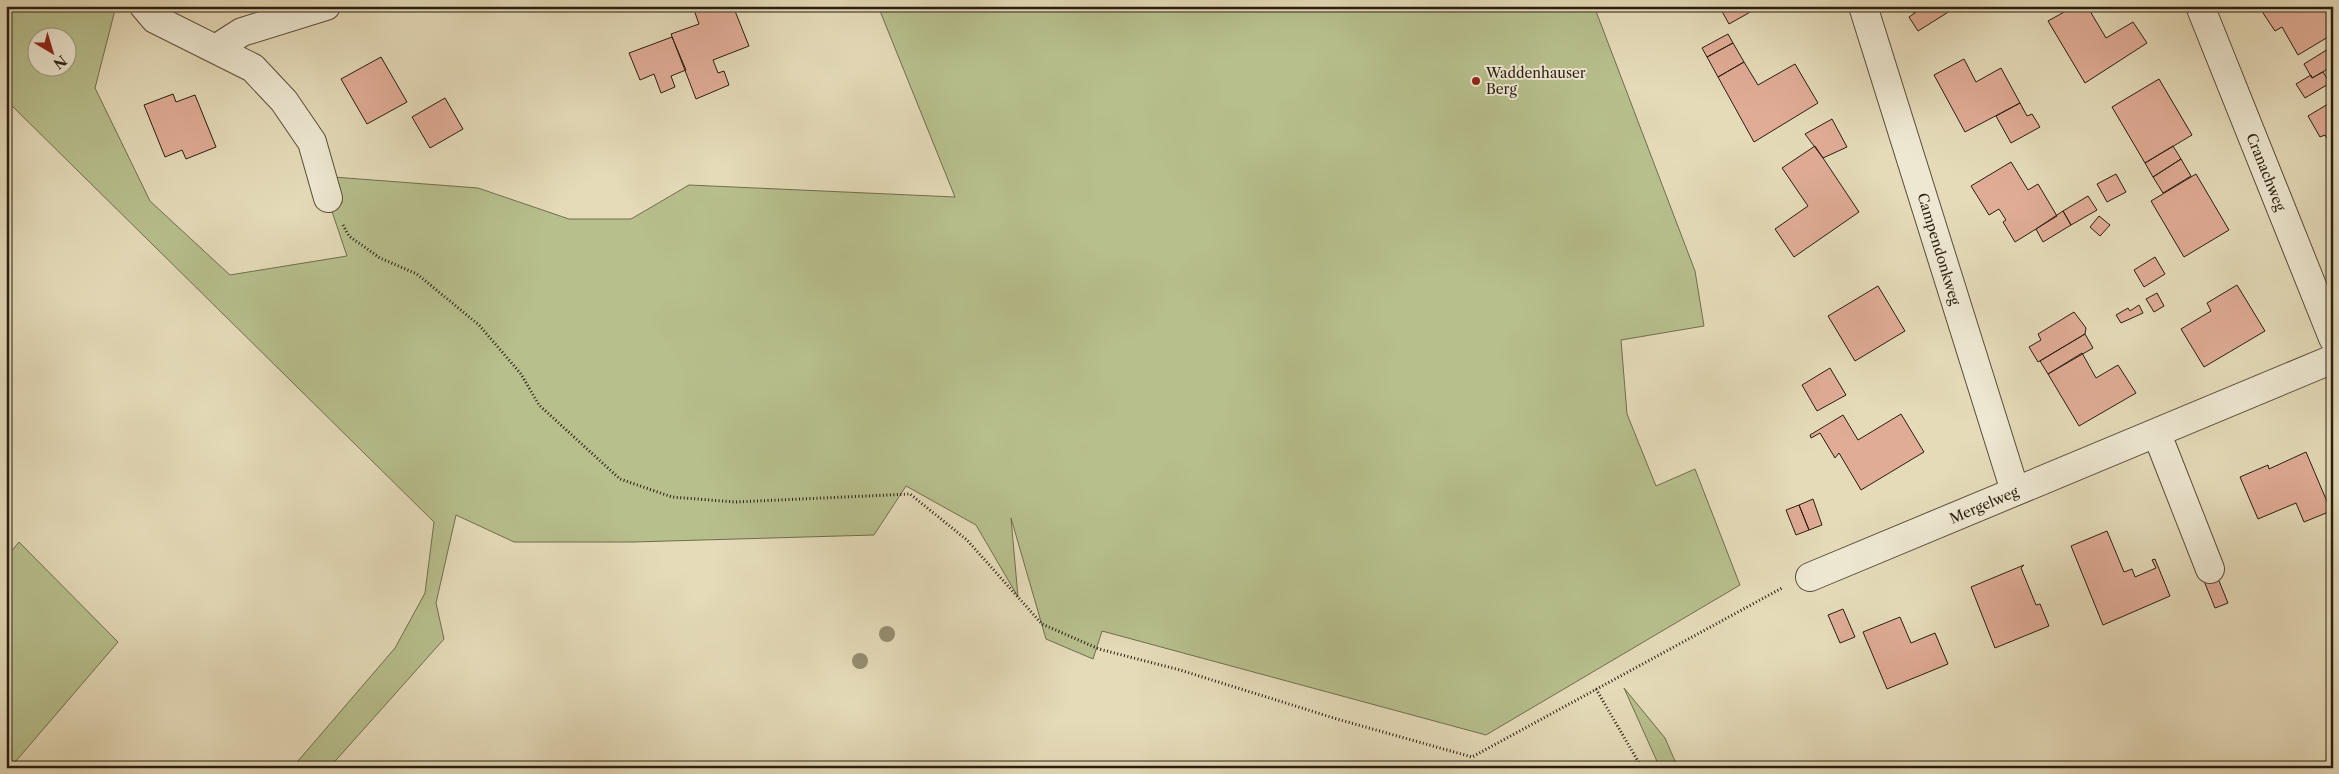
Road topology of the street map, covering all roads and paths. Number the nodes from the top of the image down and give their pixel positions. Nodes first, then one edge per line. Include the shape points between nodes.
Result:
1 (144, 6) edge
2 (326, 6) edge
3 (1863, 6) edge
4 (2200, 6) edge
5 (217, 48) junction
6 (328, 198) joint
7 (2333, 338) edge
8 (2333, 359) edge
9 (2158, 434) junction
10 (2016, 491) junction
11 (2210, 569) dead end
12 (1810, 577) joint
13 (1596, 689) junction
14 (1642, 768) edge

1 - 5 street via 155,19
2 - 5 street via 242,32
3 - 10 street, Campendonkweg
4 - 7 street, Cranachweg
5 - 6 street via 253,68 284,101 312,142
6 - 13 path via 349,236 380,258 417,274 479,325 521,374 538,405 620,479 672,497 735,502 910,494 967,540 1042,624 1099,649 1472,757
8 - 9 street, Mergelweg
9 - 10 street, Mergelweg
9 - 11 street
10 - 12 street, Mergelweg
12 - 13 path via 1791,583
13 - 14 path

